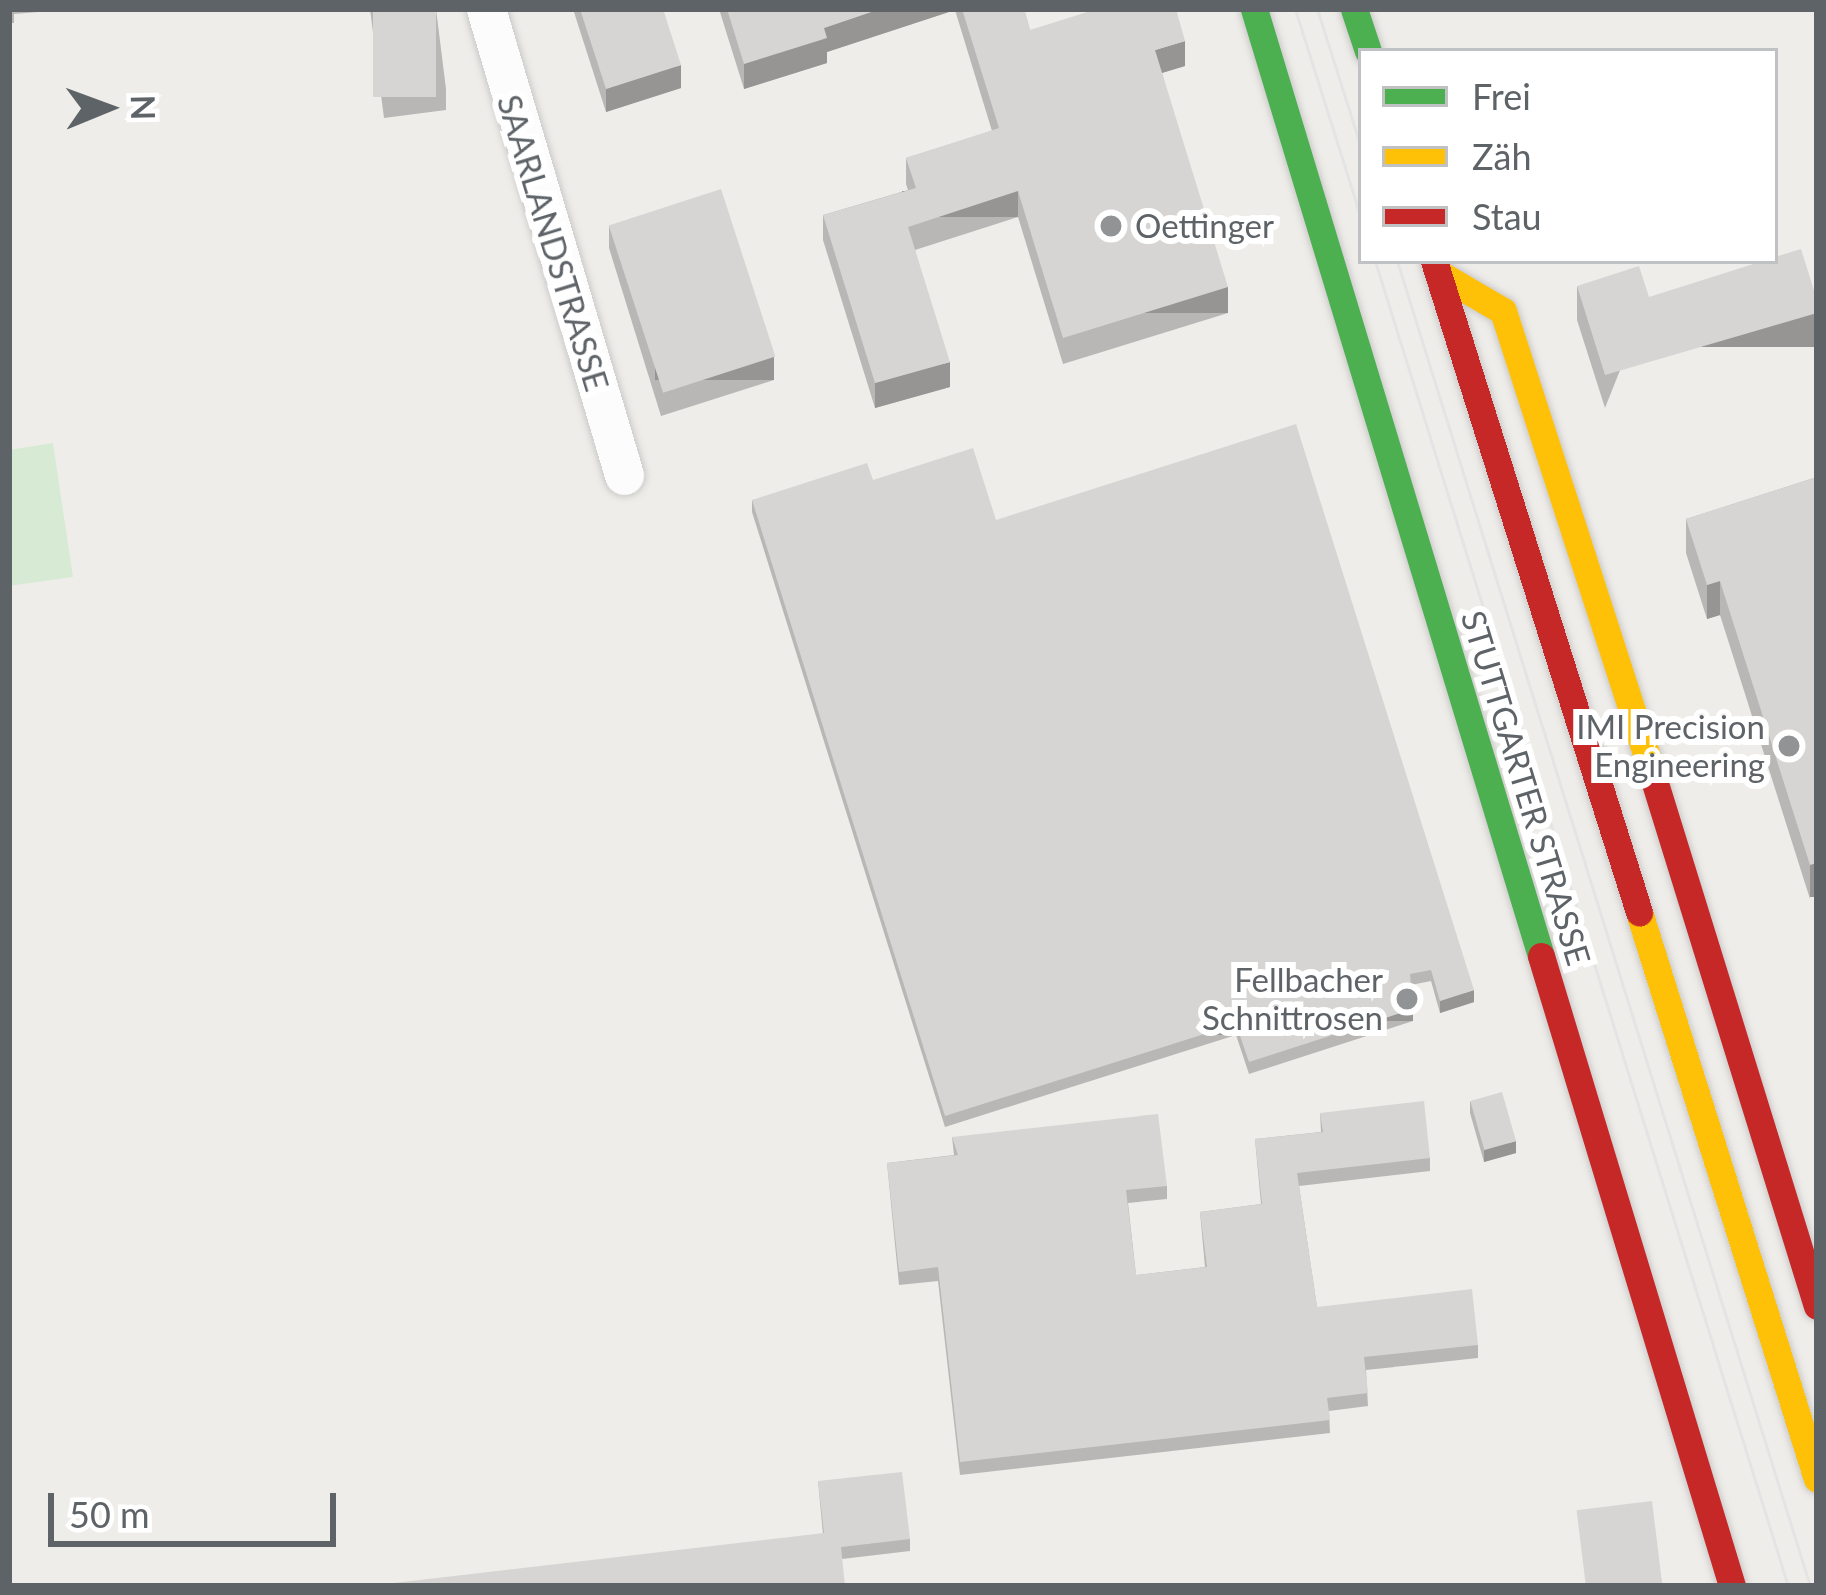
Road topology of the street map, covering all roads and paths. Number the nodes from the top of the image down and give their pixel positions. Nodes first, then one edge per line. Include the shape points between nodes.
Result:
1 (485, 9) edge
2 (1254, 9) edge
3 (1354, 9) edge
4 (1367, 48) edge
5 (1436, 267) edge
6 (624, 475) dead end
7 (1817, 1306) edge
8 (1817, 1480) edge
9 (1732, 1586) edge

1 - 6 street, SAARLANDSTRASSE
2 - 9 main road, STUTTGARTER STRASSE
3 - 4 main road
5 - 7 main road, STUTTGARTER STRASSE via 1503,311 1525,365
5 - 8 main road, STUTTGARTER STRASSE

